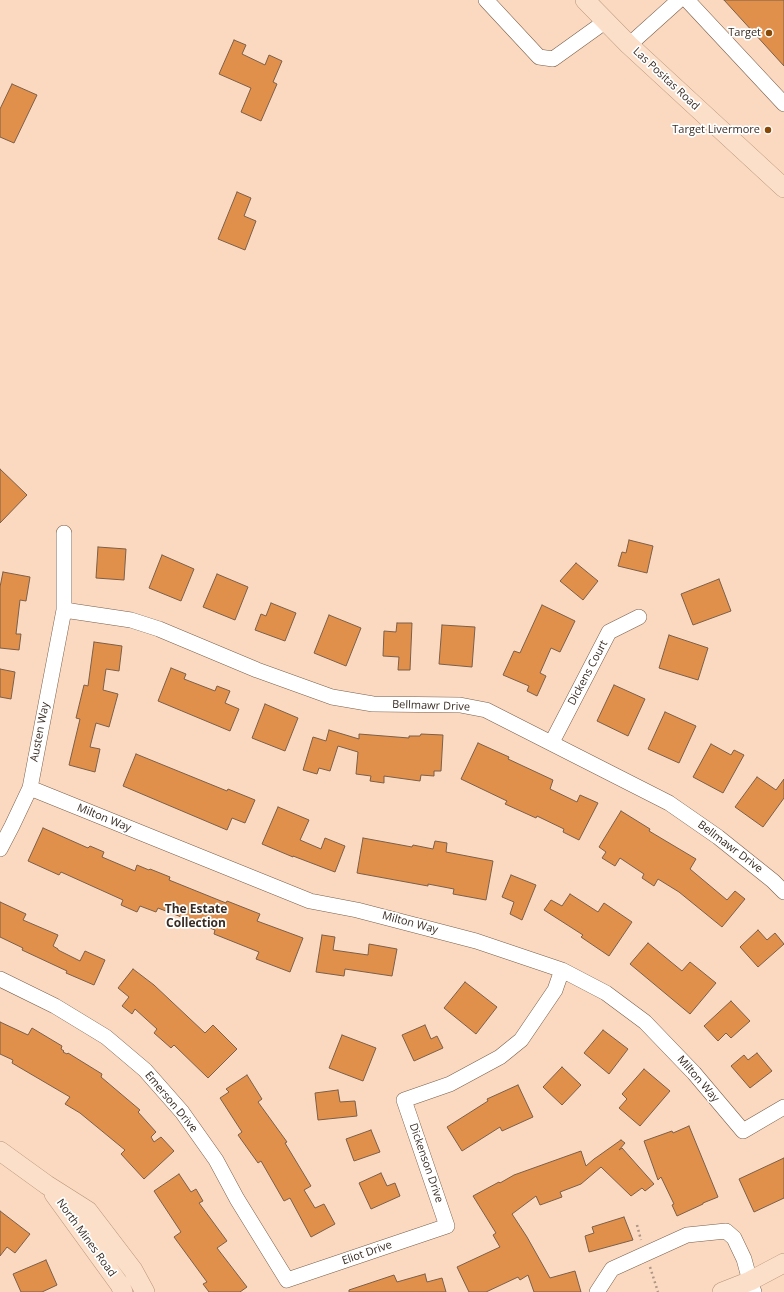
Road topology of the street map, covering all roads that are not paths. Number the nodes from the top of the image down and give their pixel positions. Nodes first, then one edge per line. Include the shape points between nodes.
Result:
1 (486, 0) edge
2 (585, 0) edge
3 (679, 0) edge
4 (687, 0) edge
5 (606, 21) junction
6 (630, 45) junction
7 (784, 104) edge
8 (784, 188) edge
9 (64, 533) dead end
10 (64, 610) junction
11 (639, 617) dead end
12 (552, 742) junction
13 (30, 788) junction
14 (0, 849) edge
15 (784, 892) edge
16 (562, 970) junction
17 (0, 979) edge
18 (784, 1107) edge
19 (0, 1151) edge
20 (47, 1185) junction
21 (448, 1226) joint
22 (784, 1262) edge
23 (287, 1280) joint
24 (752, 1287) edge
25 (123, 1292) edge
26 (145, 1292) edge
27 (597, 1292) edge
28 (722, 1292) edge

1 - 5 street via 539,57 553,59
2 - 5 main road, Las Positas Road
3 - 6 street
4 - 7 street
5 - 6 main road, Las Positas Road
6 - 8 main road, Las Positas Road
9 - 10 street, Austen Way
10 - 12 street, Bellmawr Drive via 131,620 159,629 257,670 332,697 373,704 460,705 486,710
10 - 13 street, Austen Way
11 - 12 street, Dickens Court via 609,632
12 - 15 street, Bellmawr Drive via 669,803 718,836
13 - 14 street, Austen Way
13 - 16 street, Milton Way via 310,901 365,912 476,941
16 - 18 street, Milton Way via 606,993 645,1022 694,1073 743,1131
16 - 21 street, Dickenson Drive via 555,990 521,1040 500,1057 450,1084 404,1100
17 - 23 street, Emerson Drive via 55,1006 106,1037 145,1070 182,1112 216,1160 237,1200
19 - 20 main road, North Mines Road
20 - 25 main road, North Mines Road
20 - 26 main road, North Mines Road via 88,1211 133,1270
21 - 23 street, Eliot Drive
22 - 24 main road
24 - 27 street via 734,1238 726,1231 687,1235 612,1269
24 - 28 main road

